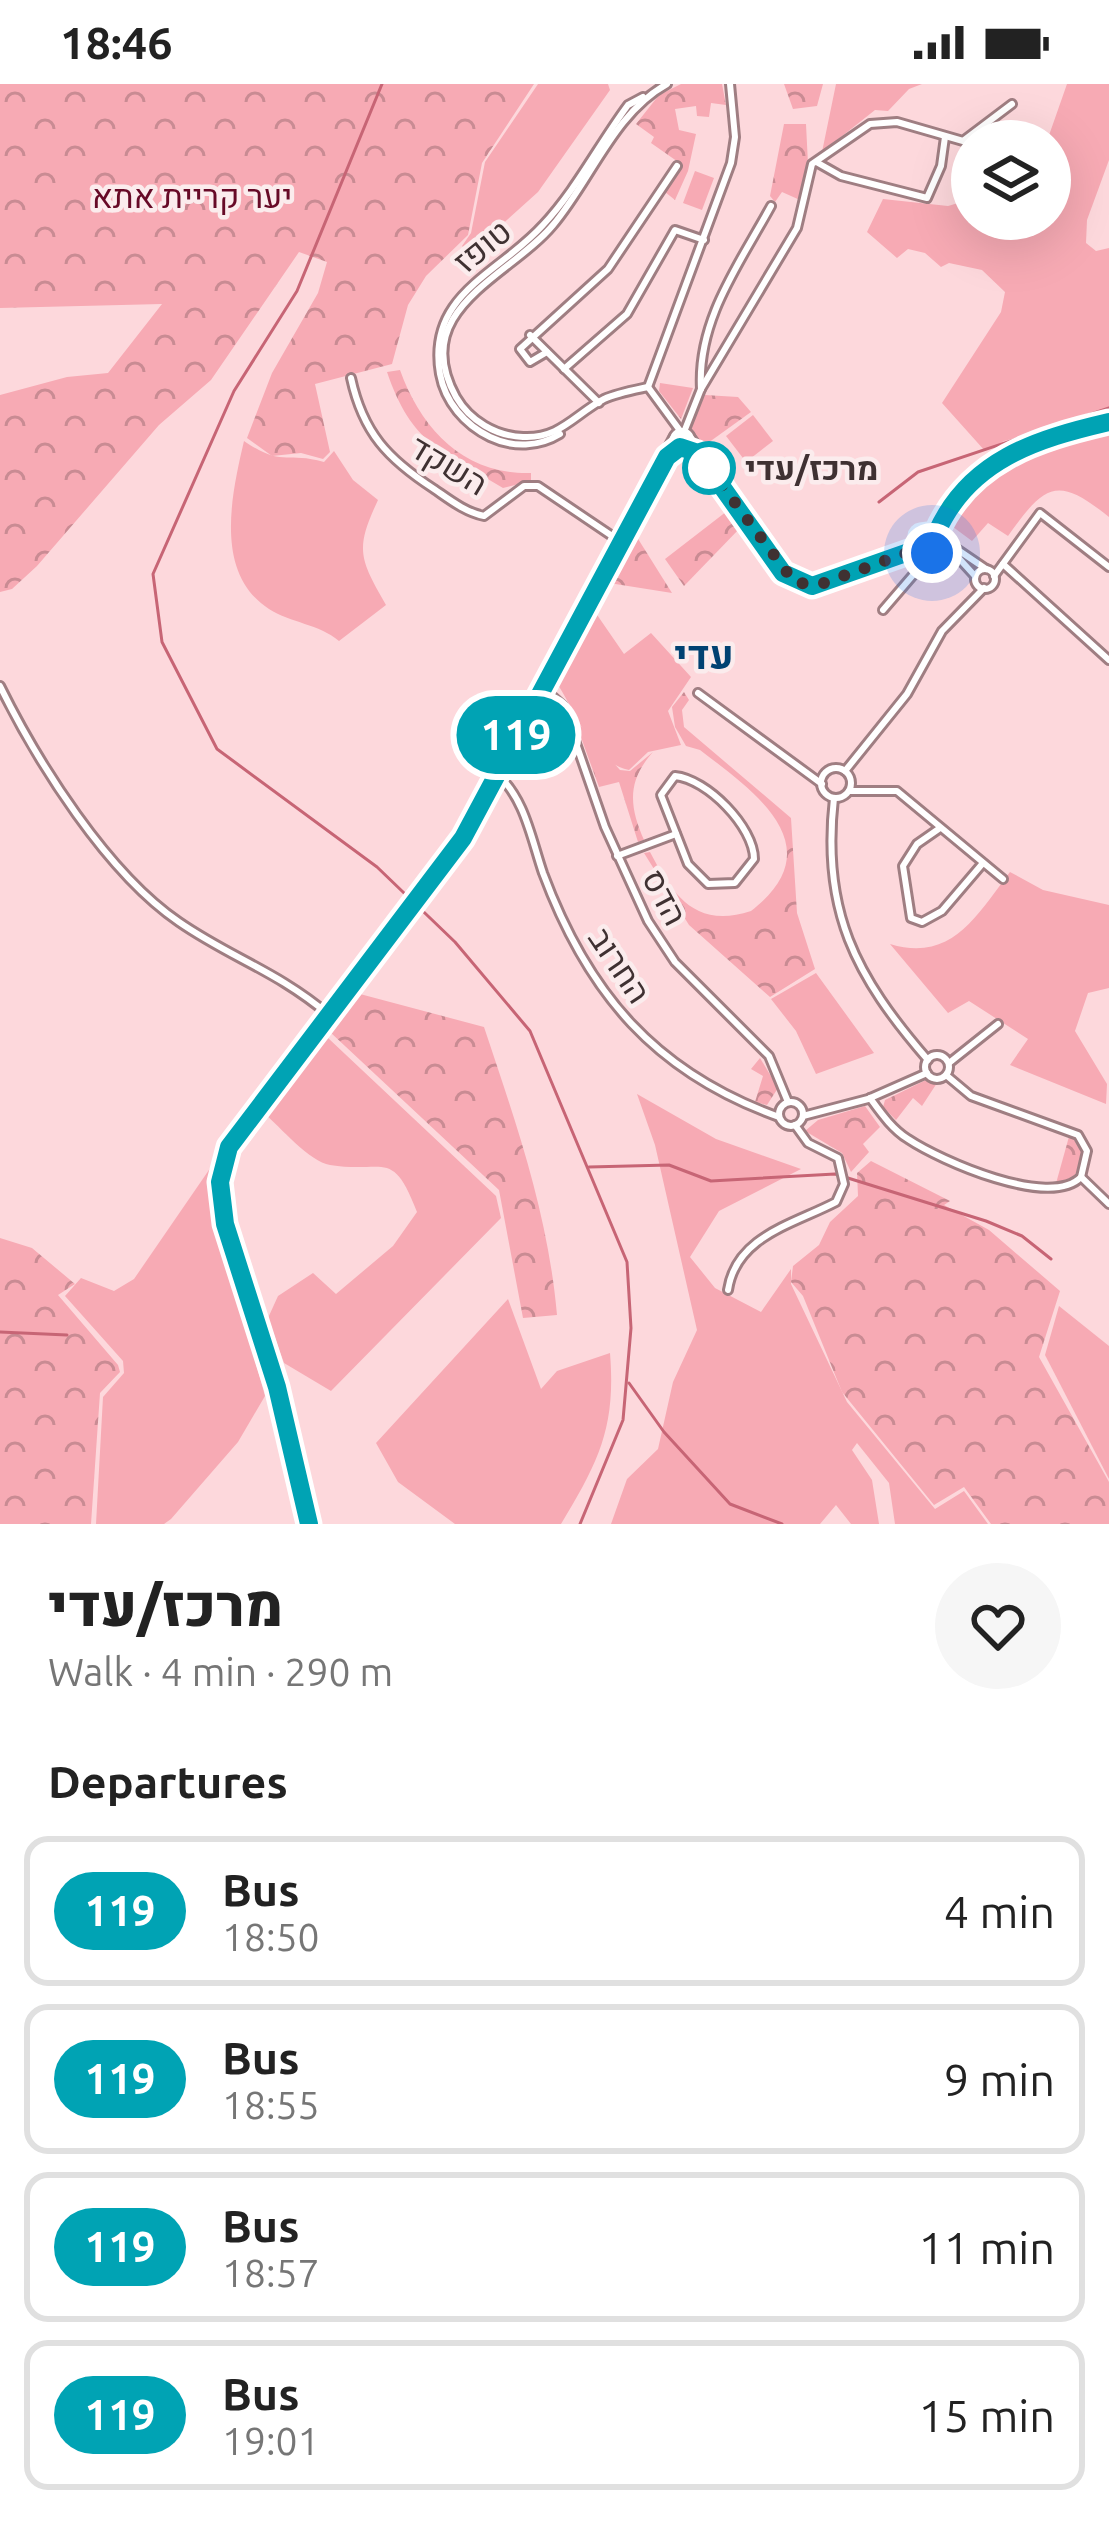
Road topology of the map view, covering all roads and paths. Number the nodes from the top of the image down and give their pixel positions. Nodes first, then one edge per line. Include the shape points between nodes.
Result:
1 (667, 84) edge
2 (730, 84) edge
3 (1012, 104) dead end
4 (945, 136) junction
5 (818, 163) junction
6 (677, 166) dead end
7 (772, 206) dead end
8 (704, 240) junction
9 (530, 335) junction
10 (547, 352) junction
11 (564, 369) junction
12 (351, 378) dead end
13 (648, 386) junction
14 (701, 389) junction
15 (599, 403) junction
16 (1109, 422) edge
17 (681, 439) junction
18 (938, 536) junction
19 (618, 540) junction
20 (920, 548) junction
21 (935, 552) junction
22 (1004, 564) junction
23 (1109, 567) edge
24 (986, 569) junction
25 (994, 576) junction
26 (976, 577) junction
27 (984, 588) junction
28 (884, 610) dead end
29 (1109, 659) edge
30 (0, 686) edge
31 (542, 687) junction
32 (698, 693) dead end
33 (845, 772) junction
34 (496, 773) junction
35 (822, 784) junction
36 (849, 791) junction
37 (834, 798) junction
38 (940, 828) junction
39 (676, 835) junction
40 (617, 856) junction
41 (983, 863) junction
42 (1003, 879) dead end
43 (330, 1016) junction
44 (998, 1024) dead end
45 (928, 1060) junction
46 (949, 1063) junction
47 (927, 1073) junction
48 (946, 1076) junction
49 (870, 1098) junction
50 (788, 1102) junction
51 (802, 1116) junction
52 (779, 1117) junction
53 (795, 1125) junction
54 (1081, 1177) junction
55 (1109, 1204) edge
56 (728, 1289) dead end
57 (309, 1524) edge

1 - 15 street, טופז via 650,94 552,227 468,295 448,334 448,379 457,399 497,432 527,437 572,424
2 - 8 street via 734,148
3 - 4 street via 963,141
4 - 5 street via 897,122 869,124
4 - 5 street via 927,198
5 - 14 street via 788,247
6 - 9 street via 608,269
7 - 14 street via 710,323
8 - 11 street via 675,230 627,314
8 - 13 street
9 - 10 street
9 - 10 street via 522,358 535,362
10 - 11 street
11 - 15 street
12 - 19 street, השקד via 380,449 464,509 484,516 524,486 538,486
13 - 15 street, טופז
13 - 17 street
14 - 17 street
16 - 18 street via 1030,442 999,459 951,506
17 - 19 street
17 - 20 street via 795,583 821,584
18 - 20 street via 921,536
18 - 21 street
18 - 24 street
19 - 31 street
20 - 21 street
21 - 26 street via 964,560
21 - 28 street
22 - 23 street via 1040,513
22 - 25 street
22 - 29 street
24 - 25 street
24 - 26 street
25 - 27 street
26 - 27 street
27 - 33 street via 942,631 898,709
30 - 43 street via 35,751 134,880 174,919 278,974
31 - 34 street
31 - 40 street, הדס via 563,706
32 - 35 street
33 - 35 street via 828,771
33 - 36 street
34 - 43 street via 422,898
34 - 52 street, החרוב via 517,797 582,956 626,1019 699,1082
35 - 37 street
36 - 37 street
36 - 38 street via 897,791
37 - 45 street via 831,879 839,921 865,978
38 - 41 street
38 - 41 street via 903,866 911,918 936,916
39 - 39 street via 693,873 708,884 735,883 754,859 742,826 683,776 666,782 661,795
39 - 40 street
40 - 50 street, הדס via 660,942 757,1040
41 - 42 street
43 - 57 street via 239,1131 220,1182
44 - 46 street
45 - 46 street via 941,1055
45 - 47 street
46 - 48 street
47 - 48 street
47 - 49 street
48 - 54 street via 971,1096 1078,1135 1087,1151
49 - 51 street
49 - 54 street via 908,1139 973,1168 1041,1191 1063,1190
50 - 51 street
50 - 52 street
51 - 53 street
52 - 53 street, החרוב
53 - 56 street, החרוב via 808,1143 838,1159 844,1184 836,1202 742,1254
54 - 55 street

